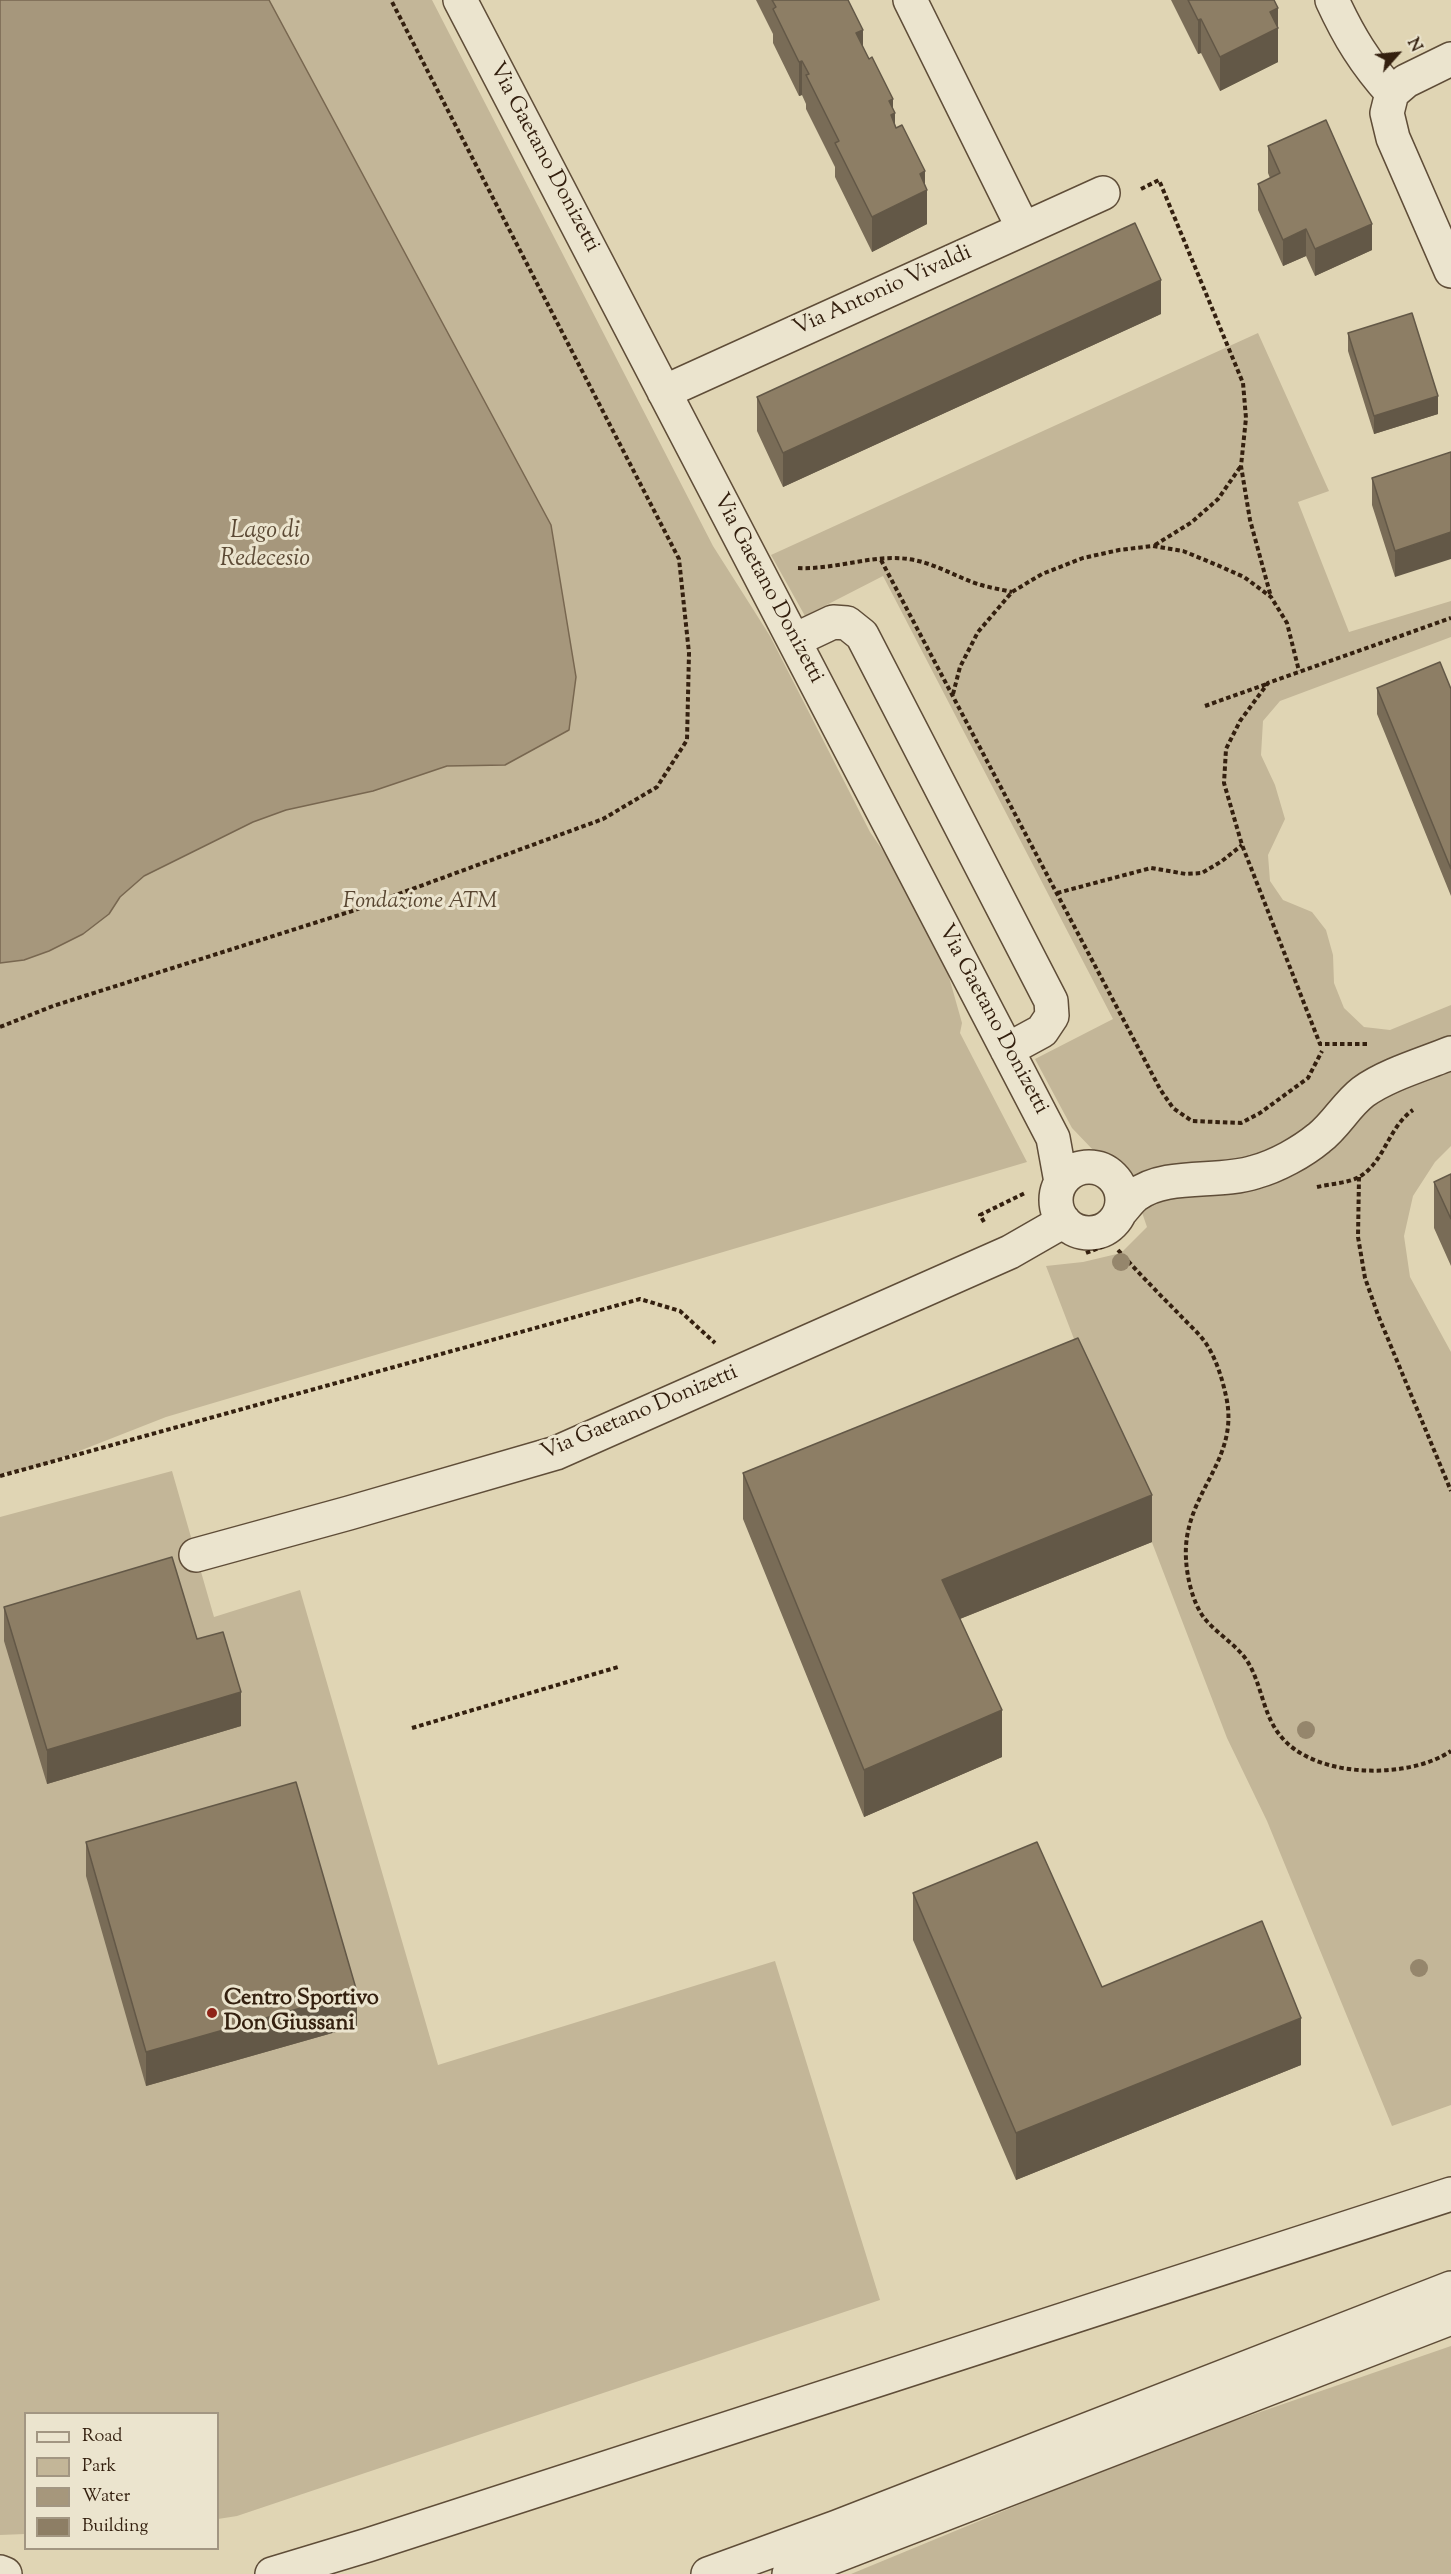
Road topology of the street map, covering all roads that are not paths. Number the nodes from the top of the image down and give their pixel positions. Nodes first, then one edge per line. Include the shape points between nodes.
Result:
1 (460, 0) edge
2 (910, 0) edge
3 (1332, 0) edge
4 (1451, 59) edge
5 (1392, 93) junction
6 (1103, 193) road end
7 (1023, 228) junction
8 (1451, 271) edge
9 (664, 392) junction
10 (795, 640) junction
11 (1006, 1050) junction
12 (1451, 1053) edge
13 (1061, 1182) junction
14 (1120, 1212) junction
15 (1064, 1221) junction
16 (196, 1555) dead end
17 (1451, 2194) edge
18 (1451, 2288) edge
19 (1451, 2318) edge
20 (0, 2572) edge
21 (5, 2574) edge
22 (272, 2574) edge
23 (708, 2574) edge
24 (789, 2574) edge

1 - 9 street, Via Gaetano Donizetti
2 - 7 street
3 - 5 street via 1356,49
4 - 5 street via 1406,81
5 - 8 street via 1387,112 1393,138
6 - 7 street, Via Antonio Vivaldi
7 - 9 street, Via Antonio Vivaldi
9 - 10 street, Via Gaetano Donizetti
10 - 11 street, Via Gaetano Donizetti
10 - 11 street via 833,622 847,623 862,635 1051,1001 1052,1016 1042,1031
11 - 13 street, Via Gaetano Donizetti via 1053,1138
12 - 14 street via 1365,1090 1344,1108 1321,1137 1257,1172 1155,1186 1136,1195
13 - 14 street via 1078,1169 1088,1167 1108,1173 1121,1191
13 - 15 street via 1056,1202
14 - 15 street via 1106,1229 1094,1233 1072,1229
15 - 16 street, Via Gaetano Donizetti via 1010,1252 556,1453
17 - 22 street
18 - 23 street
19 - 24 street
20 - 21 street

